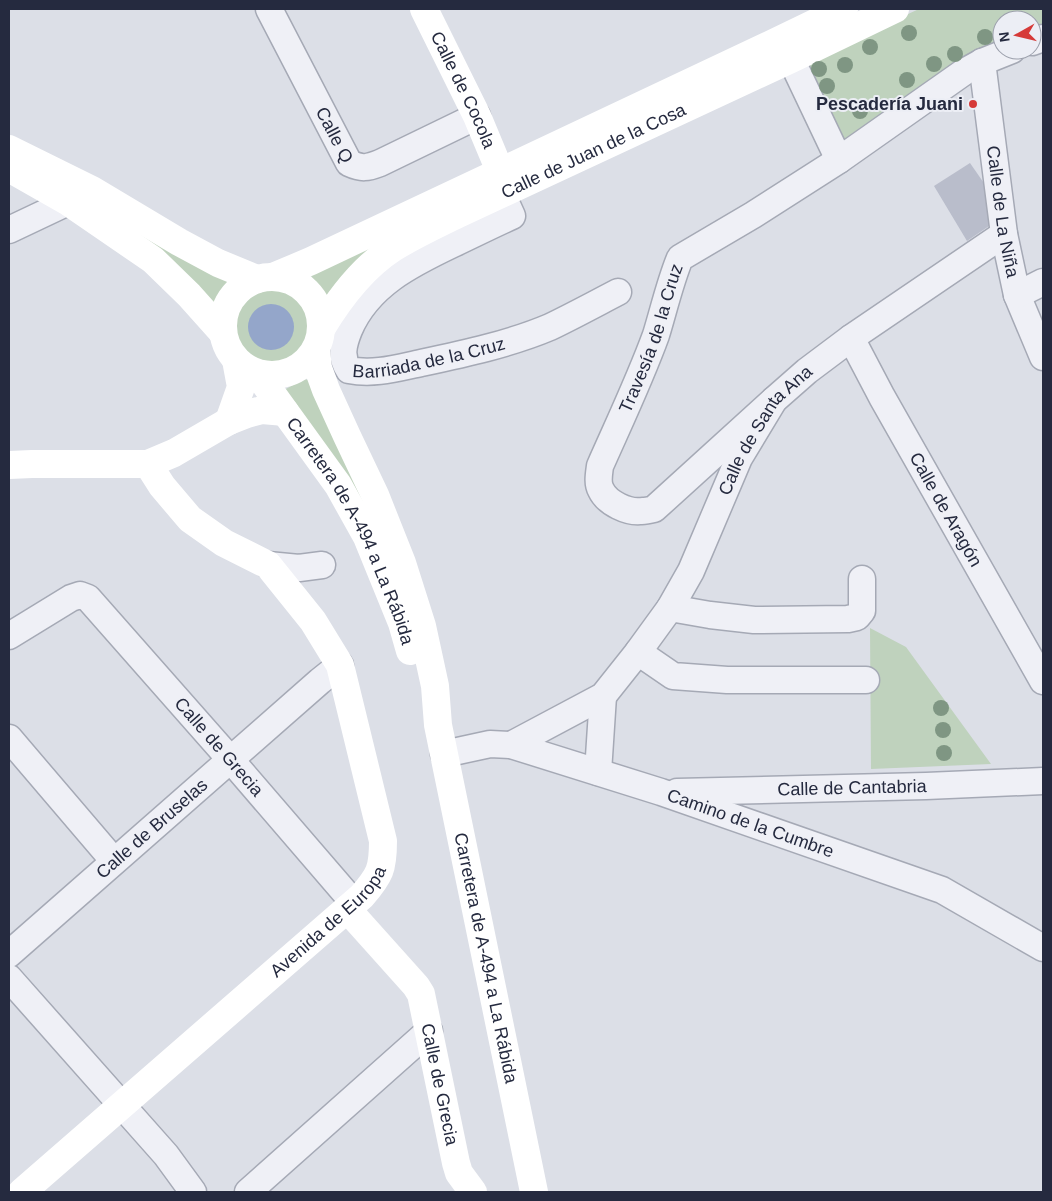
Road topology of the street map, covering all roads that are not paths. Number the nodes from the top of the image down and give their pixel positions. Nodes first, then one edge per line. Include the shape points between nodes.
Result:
1 (269, 9) edge
2 (424, 9) edge
3 (844, 9) edge
4 (895, 9) edge
5 (992, 58) edge
6 (791, 59) junction
7 (982, 62) junction
8 (477, 116) junction
9 (9, 149) edge
10 (839, 160) junction
11 (9, 168) edge
12 (501, 183) junction
13 (92, 190) junction
14 (67, 201) junction
15 (9, 230) edge
16 (1004, 234) junction
17 (265, 278) junction
18 (1043, 282) edge
19 (618, 292) dead end
20 (1017, 295) junction
21 (223, 333) junction
22 (851, 338) junction
23 (318, 340) junction
24 (1043, 357) edge
25 (262, 374) junction
26 (774, 400) junction
27 (285, 412) junction
28 (238, 418) junction
29 (148, 464) junction
30 (9, 465) edge
31 (268, 565) junction
32 (322, 565) dead end
33 (862, 579) dead end
34 (670, 608) junction
35 (9, 636) edge
36 (638, 652) junction
37 (340, 665) junction
38 (866, 680) dead end
39 (1043, 681) edge
40 (603, 696) junction
41 (438, 725) junction
42 (9, 738) edge
43 (511, 745) junction
44 (444, 754) junction
45 (230, 759) junction
46 (598, 772) junction
47 (1043, 781) edge
48 (661, 792) junction
49 (114, 861) junction
50 (350, 906) junction
51 (1043, 948) edge
52 (9, 954) edge
53 (9, 978) edge
54 (428, 1031) junction
55 (122, 1105) junction
56 (468, 1190) edge
57 (22, 1192) edge
58 (193, 1192) edge
59 (248, 1192) edge
60 (534, 1192) edge

1 - 8 street, Calle Q via 349,163 358,168 380,163
2 - 8 main road, Calle de Cocola
3 - 12 main road, Calle de Juan de la Cosa
4 - 6 main road, Calle de Juan de la Cosa
5 - 7 street
6 - 10 street
6 - 12 main road, Calle de Juan de la Cosa
7 - 10 street, Travesía de la Cruz
7 - 16 street, Calle de La Niña
8 - 12 main road, Calle de Cocola
9 - 13 main road
10 - 26 street, Travesía de la Cruz via 680,258 656,335 600,466 600,489 607,498 631,511 654,509
11 - 14 main road
12 - 17 main road, Calle de Juan de la Cosa
12 - 19 street, Barriada de la Cruz via 512,216 414,263 367,301 353,322 343,349 344,363 349,370 374,372 394,369 518,338 549,327
12 - 23 main road, Calle de Juan de la Cosa via 392,249 371,266 330,315
13 - 14 street
13 - 17 main road via 218,263
14 - 15 street
14 - 21 main road via 152,260
16 - 20 street, Calle de La Niña
16 - 22 street, Calle de Santa Ana
17 - 21 main road via 245,285 234,294 223,319
17 - 23 main road via 281,277 306,290 320,315
18 - 20 street
20 - 24 street, Calle de La Niña
21 - 25 main road via 227,347
22 - 26 street, Calle de Santa Ana
22 - 39 street, Calle de Aragón
23 - 25 main road via 307,361 297,369
23 - 41 main road, Carretera de A-494 a La Rábida via 318,368 326,390 375,495 422,626 435,686
25 - 27 main road, Carretera de A-494 a La Rábida
25 - 28 main road
25 - 28 main road via 241,387
26 - 34 street, Calle de Santa Ana via 739,458 691,571
27 - 28 main road via 262,410
27 - 41 main road, Carretera de A-494 a La Rábida via 338,485 367,536
28 - 29 main road
29 - 30 main road
29 - 31 main road via 190,519 224,543
31 - 32 street via 298,568
31 - 37 main road, Avenida de Europa via 313,621
33 - 34 street via 862,611 857,617 848,619 754,620
34 - 36 street, Calle de Santa Ana
35 - 45 street, Calle de Grecia via 71,598 80,595 88,598
36 - 38 street via 673,676 727,680
36 - 40 street, Calle de Santa Ana
37 - 45 street, Calle de Bruselas
37 - 50 main road, Avenida de Europa via 383,841 383,860 376,879
40 - 43 street, Calle de Santa Ana
40 - 46 street
41 - 44 main road, Carretera de A-494 a La Rábida
42 - 49 street
43 - 44 street, Camino de la Cumbre via 490,744
43 - 46 street, Camino de la Cumbre
44 - 60 main road, Carretera de A-494 a La Rábida
45 - 49 street, Calle de Bruselas
45 - 50 street, Calle de Grecia
46 - 48 street, Camino de la Cumbre
47 - 48 street, Calle de Cantabria
48 - 51 street, Camino de la Cumbre via 942,890
49 - 52 street, Calle de Bruselas
50 - 54 main road, Calle de Grecia via 421,994
50 - 55 main road, Avenida de Europa
53 - 55 street
54 - 56 main road, Calle de Grecia via 456,1163
54 - 59 street
55 - 57 main road, Avenida de Europa
55 - 58 street

